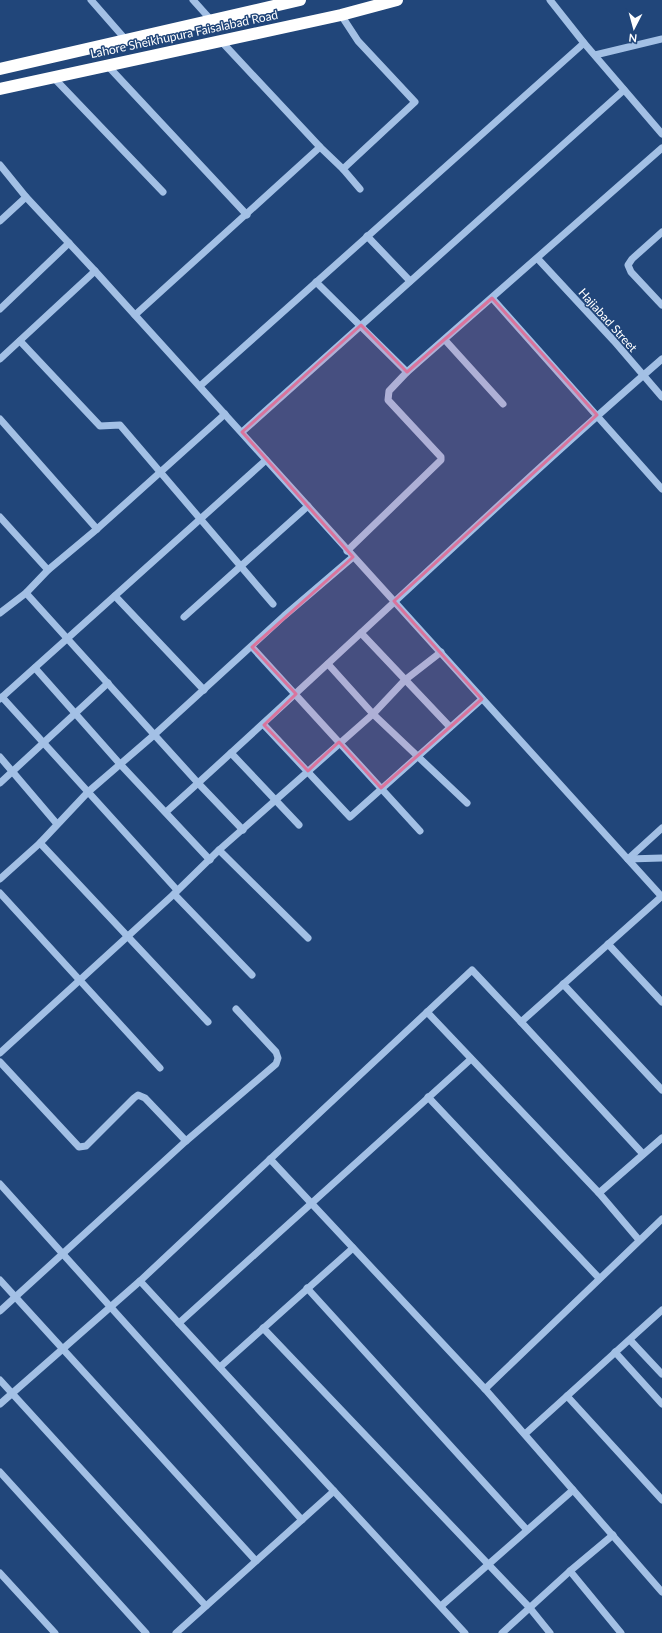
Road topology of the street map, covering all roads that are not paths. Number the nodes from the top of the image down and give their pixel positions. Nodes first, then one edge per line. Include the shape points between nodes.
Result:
1 (91, 0) edge
2 (193, 0) edge
3 (300, 0) edge
4 (397, 0) edge
5 (550, 0) edge
6 (341, 15) junction
7 (211, 20) junction
8 (662, 39) edge
9 (126, 40) junction
10 (220, 40) junction
11 (584, 43) junction
12 (595, 55) junction
13 (106, 64) junction
14 (0, 69) edge
15 (52, 77) junction
16 (0, 89) edge
17 (624, 90) junction
18 (662, 134) edge
19 (320, 147) junction
20 (662, 148) edge
21 (1, 167) edge
22 (343, 169) junction
23 (360, 189) dead end
24 (163, 192) dead end
25 (26, 197) junction
26 (247, 215) junction
27 (0, 221) edge
28 (662, 232) edge
29 (367, 236) junction
30 (69, 243) junction
31 (538, 259) junction
32 (95, 271) junction
33 (316, 282) junction
34 (410, 282) junction
35 (492, 298) junction
36 (662, 305) edge
37 (0, 309) edge
38 (135, 315) junction
39 (361, 325) junction
40 (445, 340) junction
41 (20, 341) junction
42 (662, 358) edge
43 (0, 359) edge
44 (407, 372) junction
45 (643, 375) junction
46 (200, 386) junction
47 (662, 397) edge
48 (502, 404) dead end
49 (225, 414) junction
50 (597, 415) junction
51 (0, 420) edge
52 (242, 432) junction
53 (266, 460) junction
54 (160, 472) junction
55 (662, 489) edge
56 (308, 506) junction
57 (0, 517) edge
58 (201, 518) junction
59 (98, 529) junction
60 (347, 551) junction
61 (353, 557) junction
62 (241, 566) junction
63 (48, 570) junction
64 (26, 593) junction
65 (115, 596) junction
66 (394, 601) junction
67 (273, 604) dead end
68 (0, 612) edge
69 (184, 617) dead end
70 (361, 633) junction
71 (68, 638) junction
72 (252, 646) junction
73 (441, 652) junction
74 (328, 664) junction
75 (35, 668) junction
76 (405, 680) junction
77 (108, 683) junction
78 (204, 690) junction
79 (296, 694) junction
80 (1, 698) edge
81 (482, 699) junction
82 (77, 714) junction
83 (373, 714) junction
84 (264, 725) junction
85 (450, 727) junction
86 (154, 734) junction
87 (339, 742) junction
88 (45, 743) junction
89 (231, 753) junction
90 (417, 756) junction
91 (0, 757) edge
92 (120, 764) junction
93 (308, 771) junction
94 (12, 772) junction
95 (0, 783) edge
96 (198, 783) junction
97 (381, 788) junction
98 (88, 792) junction
99 (275, 800) junction
100 (467, 803) dead end
101 (166, 812) junction
102 (57, 824) junction
103 (299, 825) dead end
104 (662, 828) edge
105 (243, 830) junction
106 (420, 831) dead end
107 (40, 843) junction
108 (219, 850) junction
109 (662, 858) edge
110 (628, 859) junction
111 (210, 860) junction
112 (0, 879) edge
113 (175, 892) junction
114 (0, 893) edge
115 (662, 897) edge
116 (127, 936) junction
117 (308, 938) dead end
118 (608, 944) junction
119 (252, 975) dead end
120 (80, 979) junction
121 (563, 984) junction
122 (662, 1002) edge
123 (236, 1009) dead end
124 (427, 1012) junction
125 (208, 1022) dead end
126 (521, 1022) junction
127 (0, 1053) edge
128 (471, 1058) junction
129 (0, 1062) edge
130 (160, 1068) dead end
131 (662, 1090) edge
132 (428, 1097) junction
133 (662, 1138) edge
134 (186, 1141) junction
135 (643, 1154) junction
136 (270, 1159) junction
137 (0, 1184) edge
138 (599, 1193) junction
139 (311, 1203) junction
140 (662, 1219) edge
141 (639, 1240) junction
142 (354, 1248) junction
143 (63, 1255) junction
144 (600, 1278) junction
145 (0, 1280) edge
146 (140, 1281) junction
147 (307, 1288) junction
148 (16, 1297) junction
149 (110, 1307) junction
150 (662, 1310) edge
151 (0, 1311) edge
152 (179, 1323) junction
153 (263, 1328) junction
154 (630, 1340) junction
155 (63, 1349) junction
156 (615, 1352) junction
157 (220, 1368) junction
158 (662, 1374) edge
159 (0, 1380) edge
160 (485, 1388) junction
161 (12, 1394) junction
162 (567, 1396) junction
163 (0, 1404) edge
164 (662, 1404) edge
165 (525, 1434) junction
166 (0, 1472) edge
167 (573, 1490) junction
168 (334, 1491) junction
169 (662, 1500) edge
170 (302, 1520) junction
171 (527, 1530) junction
172 (613, 1535) junction
173 (256, 1560) junction
174 (488, 1564) junction
175 (570, 1571) junction
176 (0, 1573) edge
177 (662, 1591) edge
178 (206, 1606) junction
179 (441, 1606) junction
180 (529, 1607) junction
181 (55, 1633) edge
182 (146, 1633) edge
183 (176, 1633) edge
184 (465, 1633) edge
185 (502, 1633) edge
186 (550, 1633) edge
187 (621, 1633) edge

1 - 9 street
2 - 7 street
3 - 7 highway, Lahore Sheikhupura Faisalabad Road
4 - 6 highway, Lahore Sheikhupura Faisalabad Road
5 - 11 street
6 - 10 highway, Lahore Sheikhupura Faisalabad Road
6 - 22 street via 358,41 415,102
7 - 9 highway, Lahore Sheikhupura Faisalabad Road
8 - 12 street
9 - 14 highway, Lahore Sheikhupura Faisalabad Road
10 - 13 highway, Lahore Sheikhupura Faisalabad Road
10 - 19 street
11 - 12 street
11 - 29 street
12 - 17 street
13 - 15 highway, Lahore Sheikhupura Faisalabad Road
13 - 26 street
15 - 16 highway, Lahore Sheikhupura Faisalabad Road
15 - 24 street
17 - 18 street
17 - 34 street
19 - 22 street
19 - 26 street
20 - 31 street
21 - 25 street
22 - 23 street
25 - 27 street
25 - 30 street
26 - 38 street
28 - 36 street via 628,265 631,272
29 - 33 street
29 - 34 street
30 - 32 street
30 - 37 street
31 - 35 street
31 - 45 street, Hajiabad Street
32 - 38 street
32 - 41 street
33 - 39 street
33 - 46 street
34 - 39 street
35 - 40 street
35 - 50 street
38 - 46 street
39 - 44 street
39 - 52 street
40 - 44 street
40 - 48 street
41 - 43 street
41 - 54 street via 100,426 120,425
42 - 45 street
44 - 60 street via 389,391 388,400 441,460
45 - 47 street, Hajiabad Street
45 - 50 street
46 - 49 street
49 - 52 street
49 - 54 street
50 - 55 street
50 - 66 street
51 - 59 street
52 - 53 street
53 - 56 street
53 - 58 street
54 - 58 street
54 - 59 street
56 - 60 street
56 - 62 street
57 - 63 street
58 - 62 street
58 - 65 street
59 - 63 street
60 - 61 street
61 - 66 street
61 - 72 street
62 - 67 street
62 - 69 street
63 - 64 street
64 - 68 street
64 - 71 street
65 - 71 street
65 - 78 street
66 - 70 street
66 - 73 street
70 - 74 street
70 - 76 street
71 - 75 street
71 - 77 street
72 - 78 street
72 - 79 street
73 - 76 street
73 - 81 street
74 - 79 street
74 - 83 street
75 - 80 street
75 - 82 street
76 - 83 street
76 - 85 street
77 - 82 street
77 - 86 street
78 - 86 street
79 - 84 street
79 - 87 street
80 - 88 street
81 - 85 street
81 - 110 street
82 - 88 street
82 - 92 street
83 - 87 street
83 - 90 street
84 - 89 street
84 - 93 street
85 - 90 street
86 - 92 street
86 - 96 street
87 - 93 street
87 - 97 street
88 - 94 street
88 - 98 street
89 - 96 street
89 - 99 street
90 - 97 street
90 - 100 street
91 - 94 street
92 - 98 street
92 - 101 street
93 - 97 street via 350,817
93 - 99 street
94 - 95 street
94 - 102 street
96 - 101 street
96 - 105 street
97 - 106 street
98 - 102 street
98 - 113 street
99 - 103 street
99 - 105 street
101 - 111 street
102 - 107 street
104 - 110 street
105 - 108 street
107 - 112 street
107 - 116 street
108 - 111 street
108 - 117 street
109 - 110 street
110 - 115 street
111 - 113 street
113 - 116 street
113 - 119 street
114 - 120 street
115 - 118 street
116 - 120 street
116 - 125 street
118 - 121 street
118 - 122 street
120 - 127 street
120 - 130 street
121 - 126 street
121 - 131 street
123 - 134 street via 276,1052 276,1064
124 - 126 street via 472,970
124 - 128 street
124 - 136 street
126 - 135 street
128 - 132 street
128 - 138 street
129 - 134 street via 79,1147 86,1146 138,1095 145,1098
132 - 139 street
132 - 144 street
133 - 135 street
134 - 143 street
135 - 138 street
136 - 139 street
136 - 146 street
137 - 143 street
138 - 141 street
139 - 142 street
139 - 152 street
140 - 141 street
141 - 144 street
142 - 147 street
142 - 160 street
143 - 148 street
143 - 149 street
144 - 160 street
145 - 148 street
146 - 149 street
146 - 152 street
147 - 153 street
147 - 171 street
148 - 151 street
148 - 155 street
149 - 155 street
149 - 170 street
150 - 154 street
152 - 157 street
153 - 157 street
153 - 174 street
154 - 156 street
154 - 158 street
155 - 161 street
155 - 173 street
156 - 162 street
156 - 164 street
157 - 168 street
159 - 161 street
160 - 165 street
161 - 163 street
161 - 178 street
162 - 165 street
162 - 169 street
165 - 167 street
166 - 182 street
167 - 171 street
167 - 172 street
168 - 170 street
168 - 179 street
170 - 173 street
171 - 174 street
172 - 175 street
172 - 177 street
173 - 178 street
174 - 179 street
174 - 180 street
175 - 180 street
175 - 187 street
176 - 181 street
178 - 183 street
179 - 184 street
180 - 185 street
180 - 186 street

